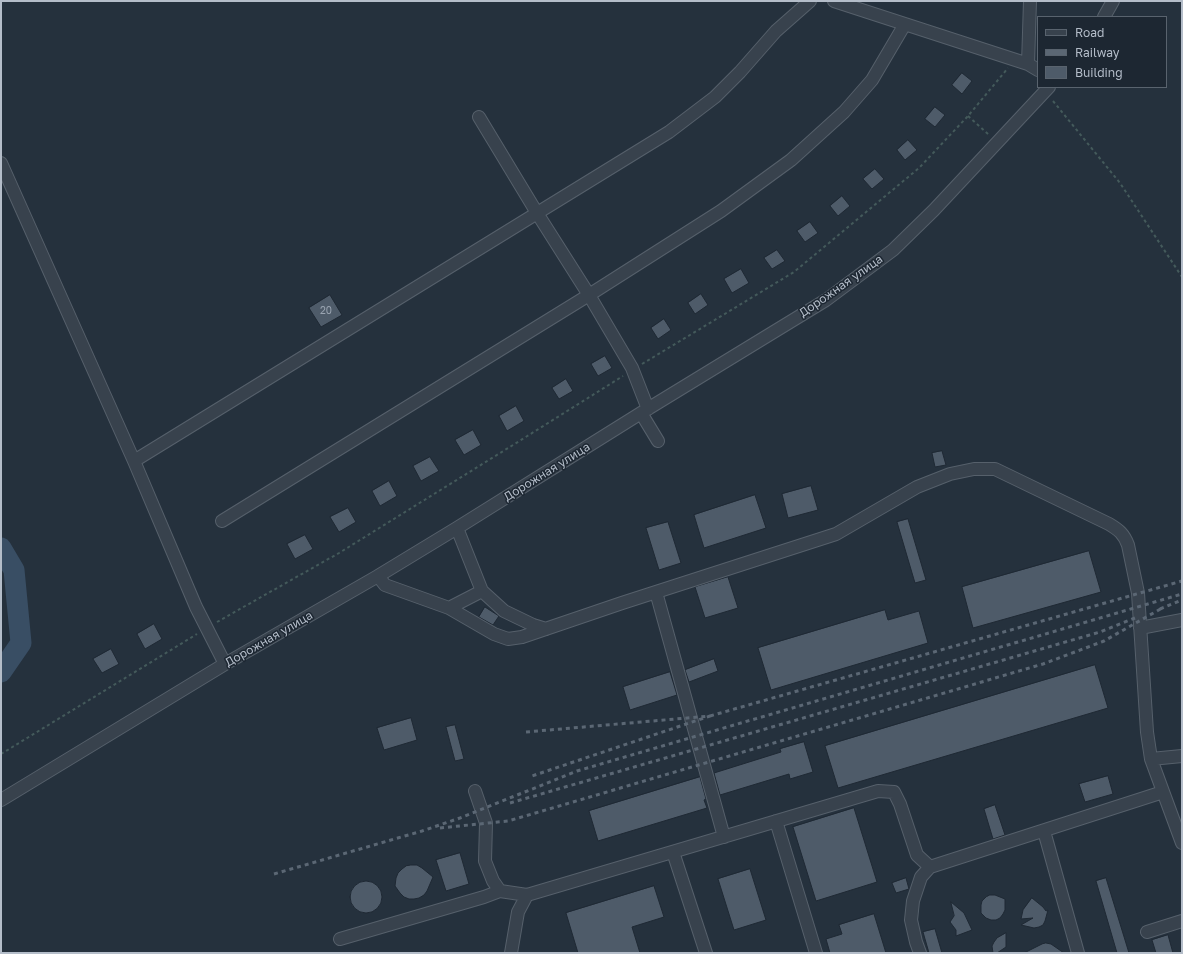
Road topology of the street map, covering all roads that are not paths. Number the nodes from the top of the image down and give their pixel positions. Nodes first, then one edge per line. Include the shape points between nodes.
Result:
1 (810, 1) edge
2 (834, 1) edge
3 (1030, 1) edge
4 (1113, 1) edge
5 (1105, 16) edge
6 (905, 24) junction
7 (1033, 67) edge
8 (1047, 89) edge
9 (479, 117) dead end
10 (1, 163) edge
11 (537, 213) junction
12 (589, 295) junction
13 (645, 411) junction
14 (658, 442) dead end
15 (134, 461) junction
16 (222, 521) dead end
17 (457, 528) junction
18 (378, 576) junction
19 (482, 591) junction
20 (656, 592) junction
21 (449, 608) junction
22 (1182, 620) edge
23 (1140, 628) junction
24 (546, 629) junction
25 (225, 664) junction
26 (1182, 756) edge
27 (1151, 759) junction
28 (475, 791) dead end
29 (1163, 792) junction
30 (1, 800) edge
31 (776, 821) junction
32 (1044, 831) junction
33 (724, 837) junction
34 (1182, 843) edge
35 (673, 852) junction
36 (930, 867) junction
37 (500, 891) junction
38 (527, 895) junction
39 (1182, 921) edge
40 (1147, 932) dead end
41 (340, 939) dead end
42 (511, 953) edge
43 (706, 953) edge
44 (816, 953) edge
45 (920, 953) edge
46 (1078, 953) edge

1 - 11 street via 776,31 715,97 669,132
2 - 6 street
3 - 7 street
4 - 5 street
6 - 7 street
6 - 12 street via 872,80 844,112 791,160 721,211
8 - 13 street, Дорожная улица via 893,250 826,300
9 - 11 street
10 - 15 street
11 - 12 street
11 - 15 street
12 - 13 street via 633,370
12 - 16 street
13 - 14 street
13 - 17 street, Дорожная улица
15 - 25 street via 196,607
17 - 18 street, Дорожная улица
17 - 19 street
18 - 21 street via 385,586
18 - 25 street, Дорожная улица
19 - 21 street
19 - 24 street via 504,611
20 - 23 street via 836,534 917,487 950,474 974,469 995,469 1109,524 1124,535 1138,593
20 - 24 street
20 - 33 street
21 - 24 street via 494,634 508,639
22 - 23 street
23 - 27 street
25 - 30 street, Дорожная улица
26 - 27 street
27 - 29 street
28 - 37 street via 486,823 484,861
29 - 32 street
29 - 34 street
31 - 33 street
31 - 36 street via 878,791 894,792 917,855
31 - 44 street
32 - 36 street
32 - 46 street
33 - 35 street
35 - 38 street
35 - 43 street
36 - 45 street via 921,877 911,920
37 - 38 street
37 - 41 street
38 - 42 street via 518,912
39 - 40 street

